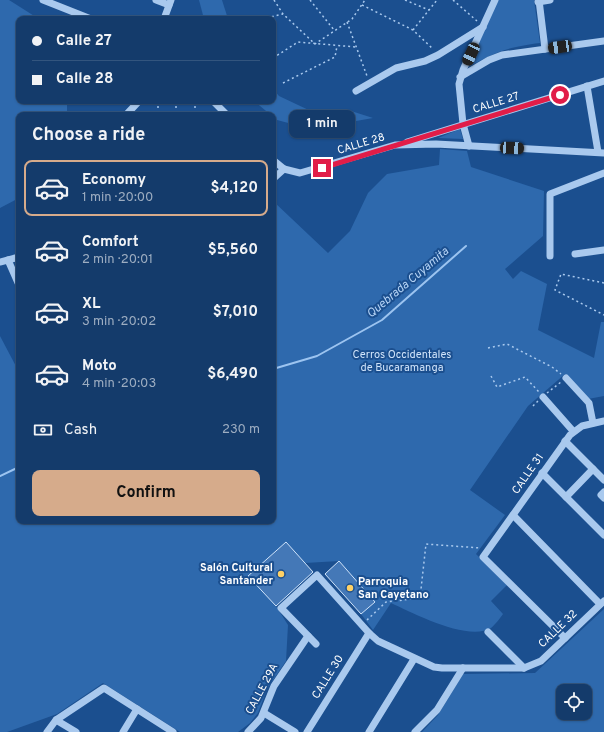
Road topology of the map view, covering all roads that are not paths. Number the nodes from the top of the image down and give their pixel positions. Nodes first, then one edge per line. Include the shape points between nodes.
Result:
1 (43, 0) edge
2 (156, 0) edge
3 (495, 0) edge
4 (550, 0) edge
5 (539, 1) edge
6 (60, 3) edge
7 (170, 3) edge
8 (86, 16) edge
9 (165, 16) edge
10 (484, 26) junction
11 (604, 41) edge
12 (545, 49) junction
13 (460, 78) junction
14 (604, 81) edge
15 (587, 86) junction
16 (356, 91) dead end
17 (136, 104) edge
18 (217, 104) edge
19 (128, 112) edge
20 (225, 112) edge
21 (463, 125) junction
22 (395, 145) junction
23 (470, 146) junction
24 (601, 153) edge
25 (276, 162) edge
26 (284, 169) junction
27 (604, 173) edge
28 (276, 176) edge
29 (604, 250) edge
30 (575, 254) dead end
31 (550, 256) dead end
32 (16, 258) edge
33 (4, 261) edge
34 (16, 280) edge
35 (566, 378) road end
36 (543, 397) road end
37 (604, 422) edge
38 (593, 424) junction
39 (573, 431) junction
40 (565, 441) junction
41 (593, 469) junction
42 (542, 473) junction
43 (604, 480) edge
44 (566, 497) junction
45 (513, 515) junction
46 (604, 535) edge
47 (602, 602) edge
48 (488, 632) dead end
49 (369, 633) junction
50 (308, 636) junction
51 (565, 638) junction
52 (316, 644) dead end
53 (414, 658) junction
54 (463, 668) junction
55 (524, 668) junction
56 (137, 709) junction
57 (264, 713) junction
58 (56, 720) junction
59 (47, 732) edge
60 (76, 732) edge
61 (123, 732) edge
62 (173, 732) edge
63 (248, 732) edge
64 (295, 732) edge
65 (307, 732) edge
66 (369, 732) edge
67 (415, 732) edge

1 - 6 street
2 - 7 street
3 - 10 street
4 - 5 street
5 - 12 street
6 - 8 street
7 - 9 street
10 - 13 street
10 - 16 street via 425,62 396,68
11 - 12 street
12 - 13 street via 502,55
13 - 21 street
14 - 15 street, CALLE 27
15 - 21 street, CALLE 27
15 - 24 street
17 - 19 street
18 - 20 street
21 - 22 street, CALLE 27
21 - 23 street
22 - 23 street, CALLE 28
22 - 26 street, CALLE 28 via 307,172 295,173
23 - 24 street, CALLE 28
25 - 26 street, CALLE 28
26 - 28 street
27 - 31 street via 550,194
29 - 30 street
32 - 33 street
33 - 34 street
35 - 38 street via 589,403
36 - 39 street
37 - 38 street
38 - 39 street
39 - 40 street, CALLE 31
40 - 41 street
40 - 42 street, CALLE 31
41 - 43 street
41 - 44 street
42 - 44 street
42 - 45 street, CALLE 31
44 - 46 street
45 - 47 street
45 - 51 street, CALLE 31 via 483,558
47 - 51 street, CALLE 32
48 - 55 street
49 - 50 street via 317,576 281,608
49 - 53 street via 386,646
49 - 65 street, CALLE 30
50 - 52 street
50 - 57 street, CALLE 29A via 274,686
51 - 55 street, CALLE 32 via 541,661
53 - 54 street via 437,668
53 - 66 street
54 - 55 street
54 - 67 street via 437,710
56 - 58 street via 104,688
56 - 61 street
56 - 62 street
57 - 63 street, CALLE 29A
57 - 64 street
58 - 59 street
58 - 60 street

